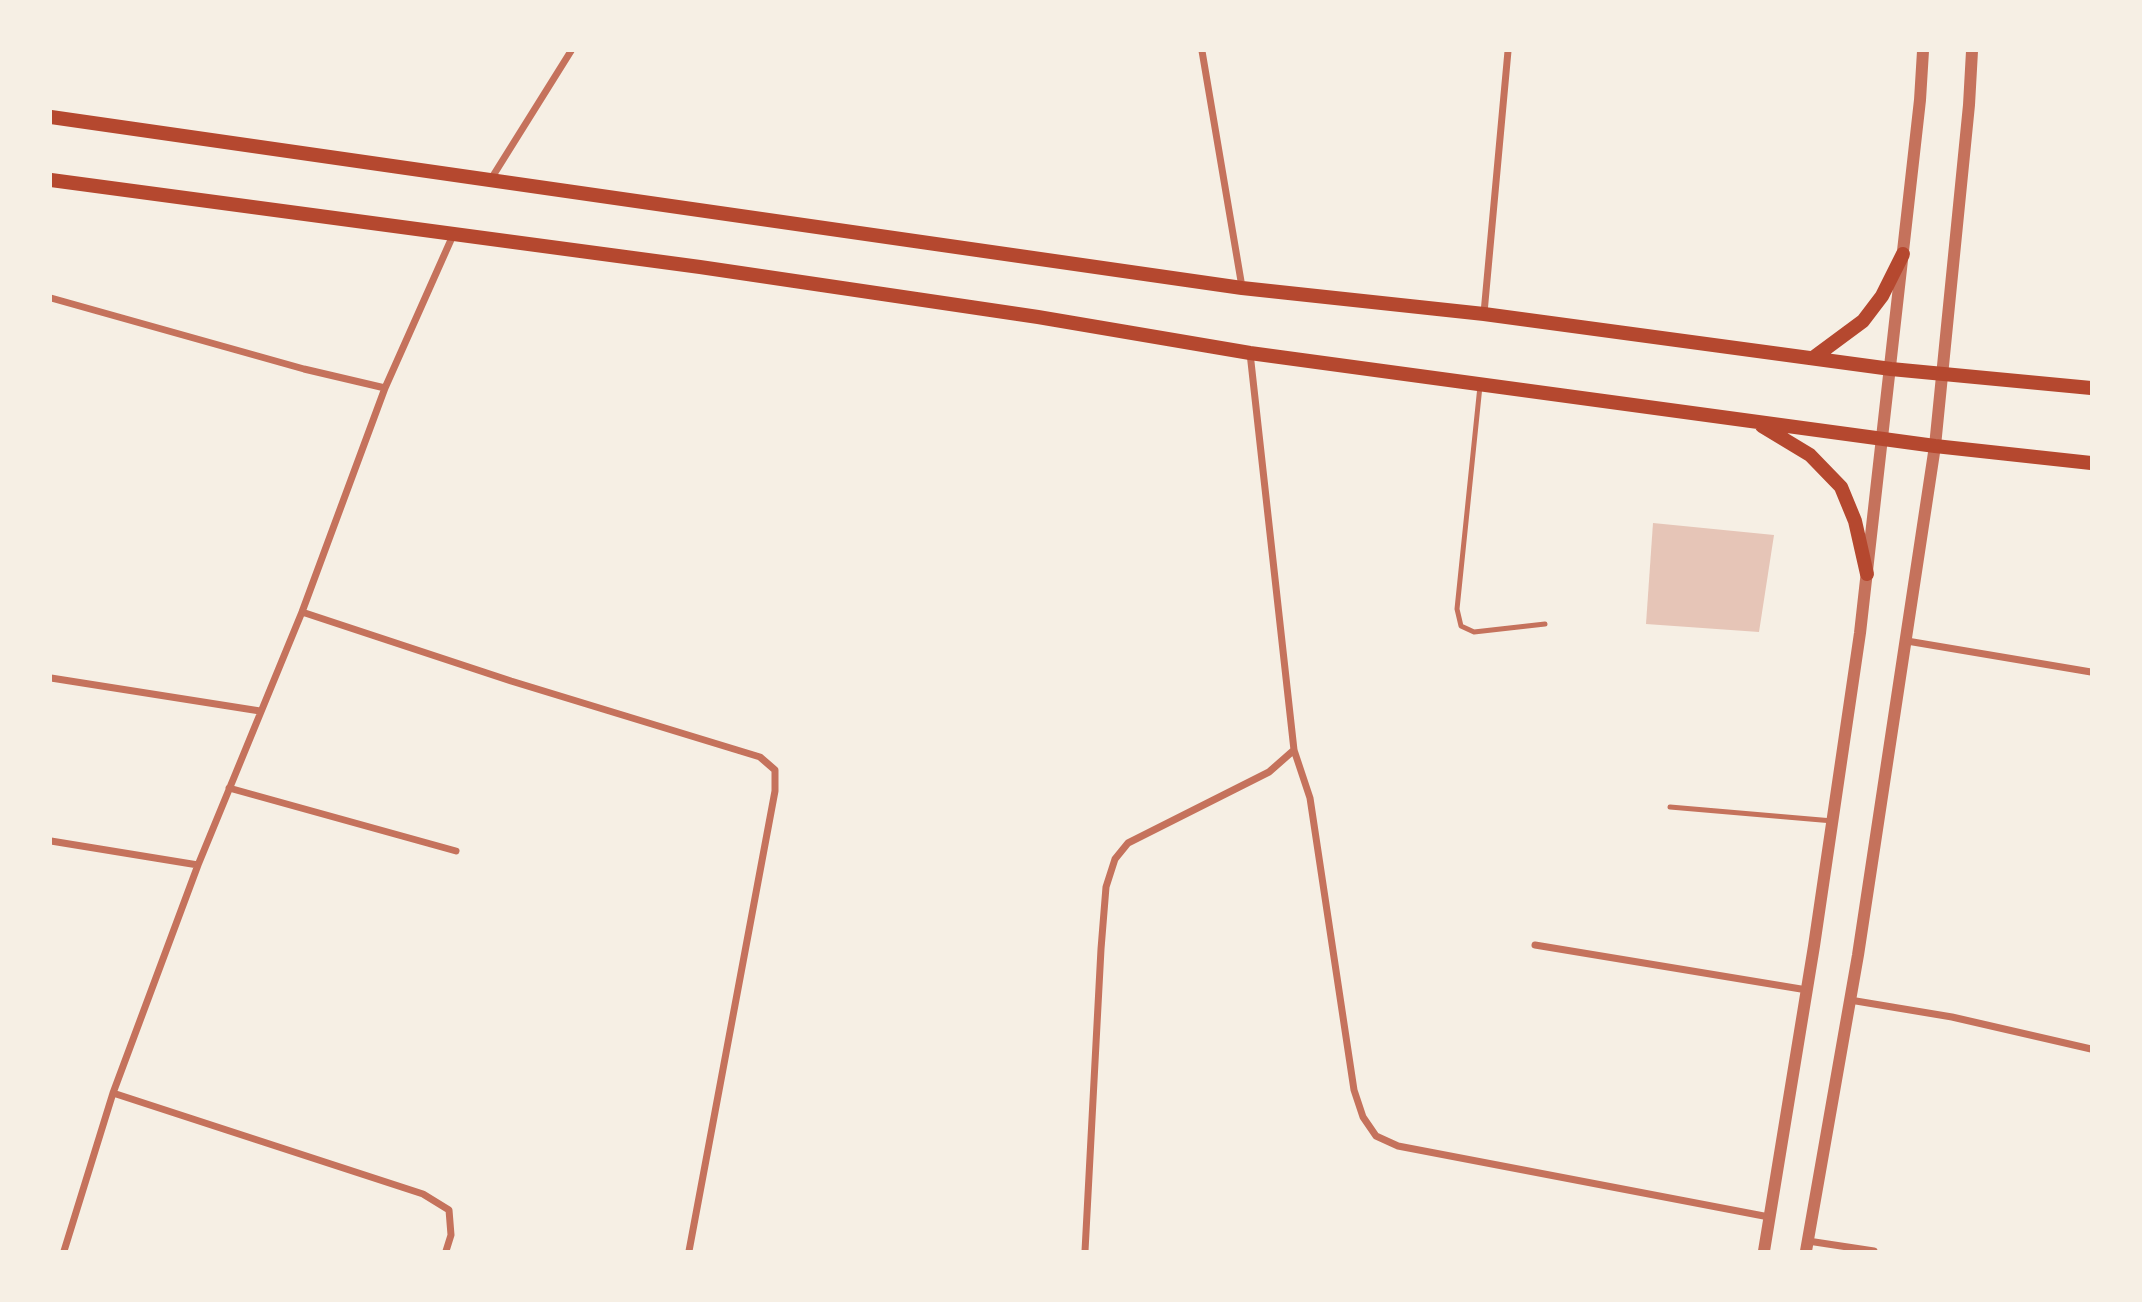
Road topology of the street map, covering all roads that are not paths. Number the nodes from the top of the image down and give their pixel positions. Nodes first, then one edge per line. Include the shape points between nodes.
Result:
1 (571, 51) edge
2 (1202, 51) edge
3 (1508, 51) edge
4 (1923, 51) edge
5 (1972, 51) edge
6 (51, 117) edge
7 (491, 179) junction
8 (51, 180) edge
9 (454, 232) junction
10 (1903, 254) junction
11 (1242, 288) junction
12 (51, 298) edge
13 (1484, 314) junction
14 (1250, 352) junction
15 (1813, 358) junction
16 (1891, 369) junction
17 (1942, 374) junction
18 (1480, 383) junction
19 (385, 388) junction
20 (2091, 388) edge
21 (1755, 422) junction
22 (1881, 438) junction
23 (1935, 446) junction
24 (2091, 463) edge
25 (1867, 574) junction
26 (302, 612) junction
27 (1545, 624) dead end
28 (1907, 641) junction
29 (2091, 672) edge
30 (51, 678) edge
31 (260, 711) junction
32 (1293, 750) junction
33 (229, 788) junction
34 (1670, 807) dead end
35 (1833, 821) junction
36 (51, 841) edge
37 (456, 851) dead end
38 (198, 865) junction
39 (1535, 945) dead end
40 (1807, 990) junction
41 (1850, 1000) junction
42 (2091, 1049) edge
43 (113, 1093) junction
44 (1769, 1217) junction
45 (1807, 1246) edge
46 (64, 1251) edge
47 (446, 1251) edge
48 (689, 1251) edge
49 (1085, 1251) edge
50 (1764, 1251) edge
51 (1874, 1251) edge

1 - 7 street
2 - 11 street
3 - 13 street
4 - 10 street
5 - 17 street
6 - 7 main road
7 - 11 main road
8 - 9 main road
9 - 14 main road
9 - 19 street
10 - 15 main road via 1863,321
10 - 16 street
11 - 13 main road
12 - 19 street
13 - 15 main road
14 - 18 main road
14 - 32 street
15 - 16 main road
16 - 17 main road
16 - 22 street
17 - 20 main road
17 - 23 street
18 - 21 main road
18 - 27 lane via 1457,610 1461,626 1474,632
19 - 26 street
21 - 22 main road
21 - 25 main road via 1810,454 1841,487 1855,521
22 - 23 main road
22 - 25 street
23 - 24 main road
23 - 28 street
25 - 35 street
26 - 31 street
26 - 48 street via 760,757 775,770 775,791
28 - 29 street
28 - 41 street
30 - 31 street
31 - 33 street
32 - 44 street via 1310,798 1354,1090 1363,1117 1376,1136 1398,1146
32 - 49 street via 1269,772 1128,843 1115,859 1106,887 1101,949
33 - 37 street
33 - 38 street
34 - 35 lane
35 - 40 street
36 - 38 street
38 - 43 street
39 - 40 street
40 - 44 street
41 - 42 street via 1952,1017
41 - 45 street
43 - 46 street
43 - 47 street via 423,1194 449,1210 452,1235
44 - 50 street
45 - 51 street

